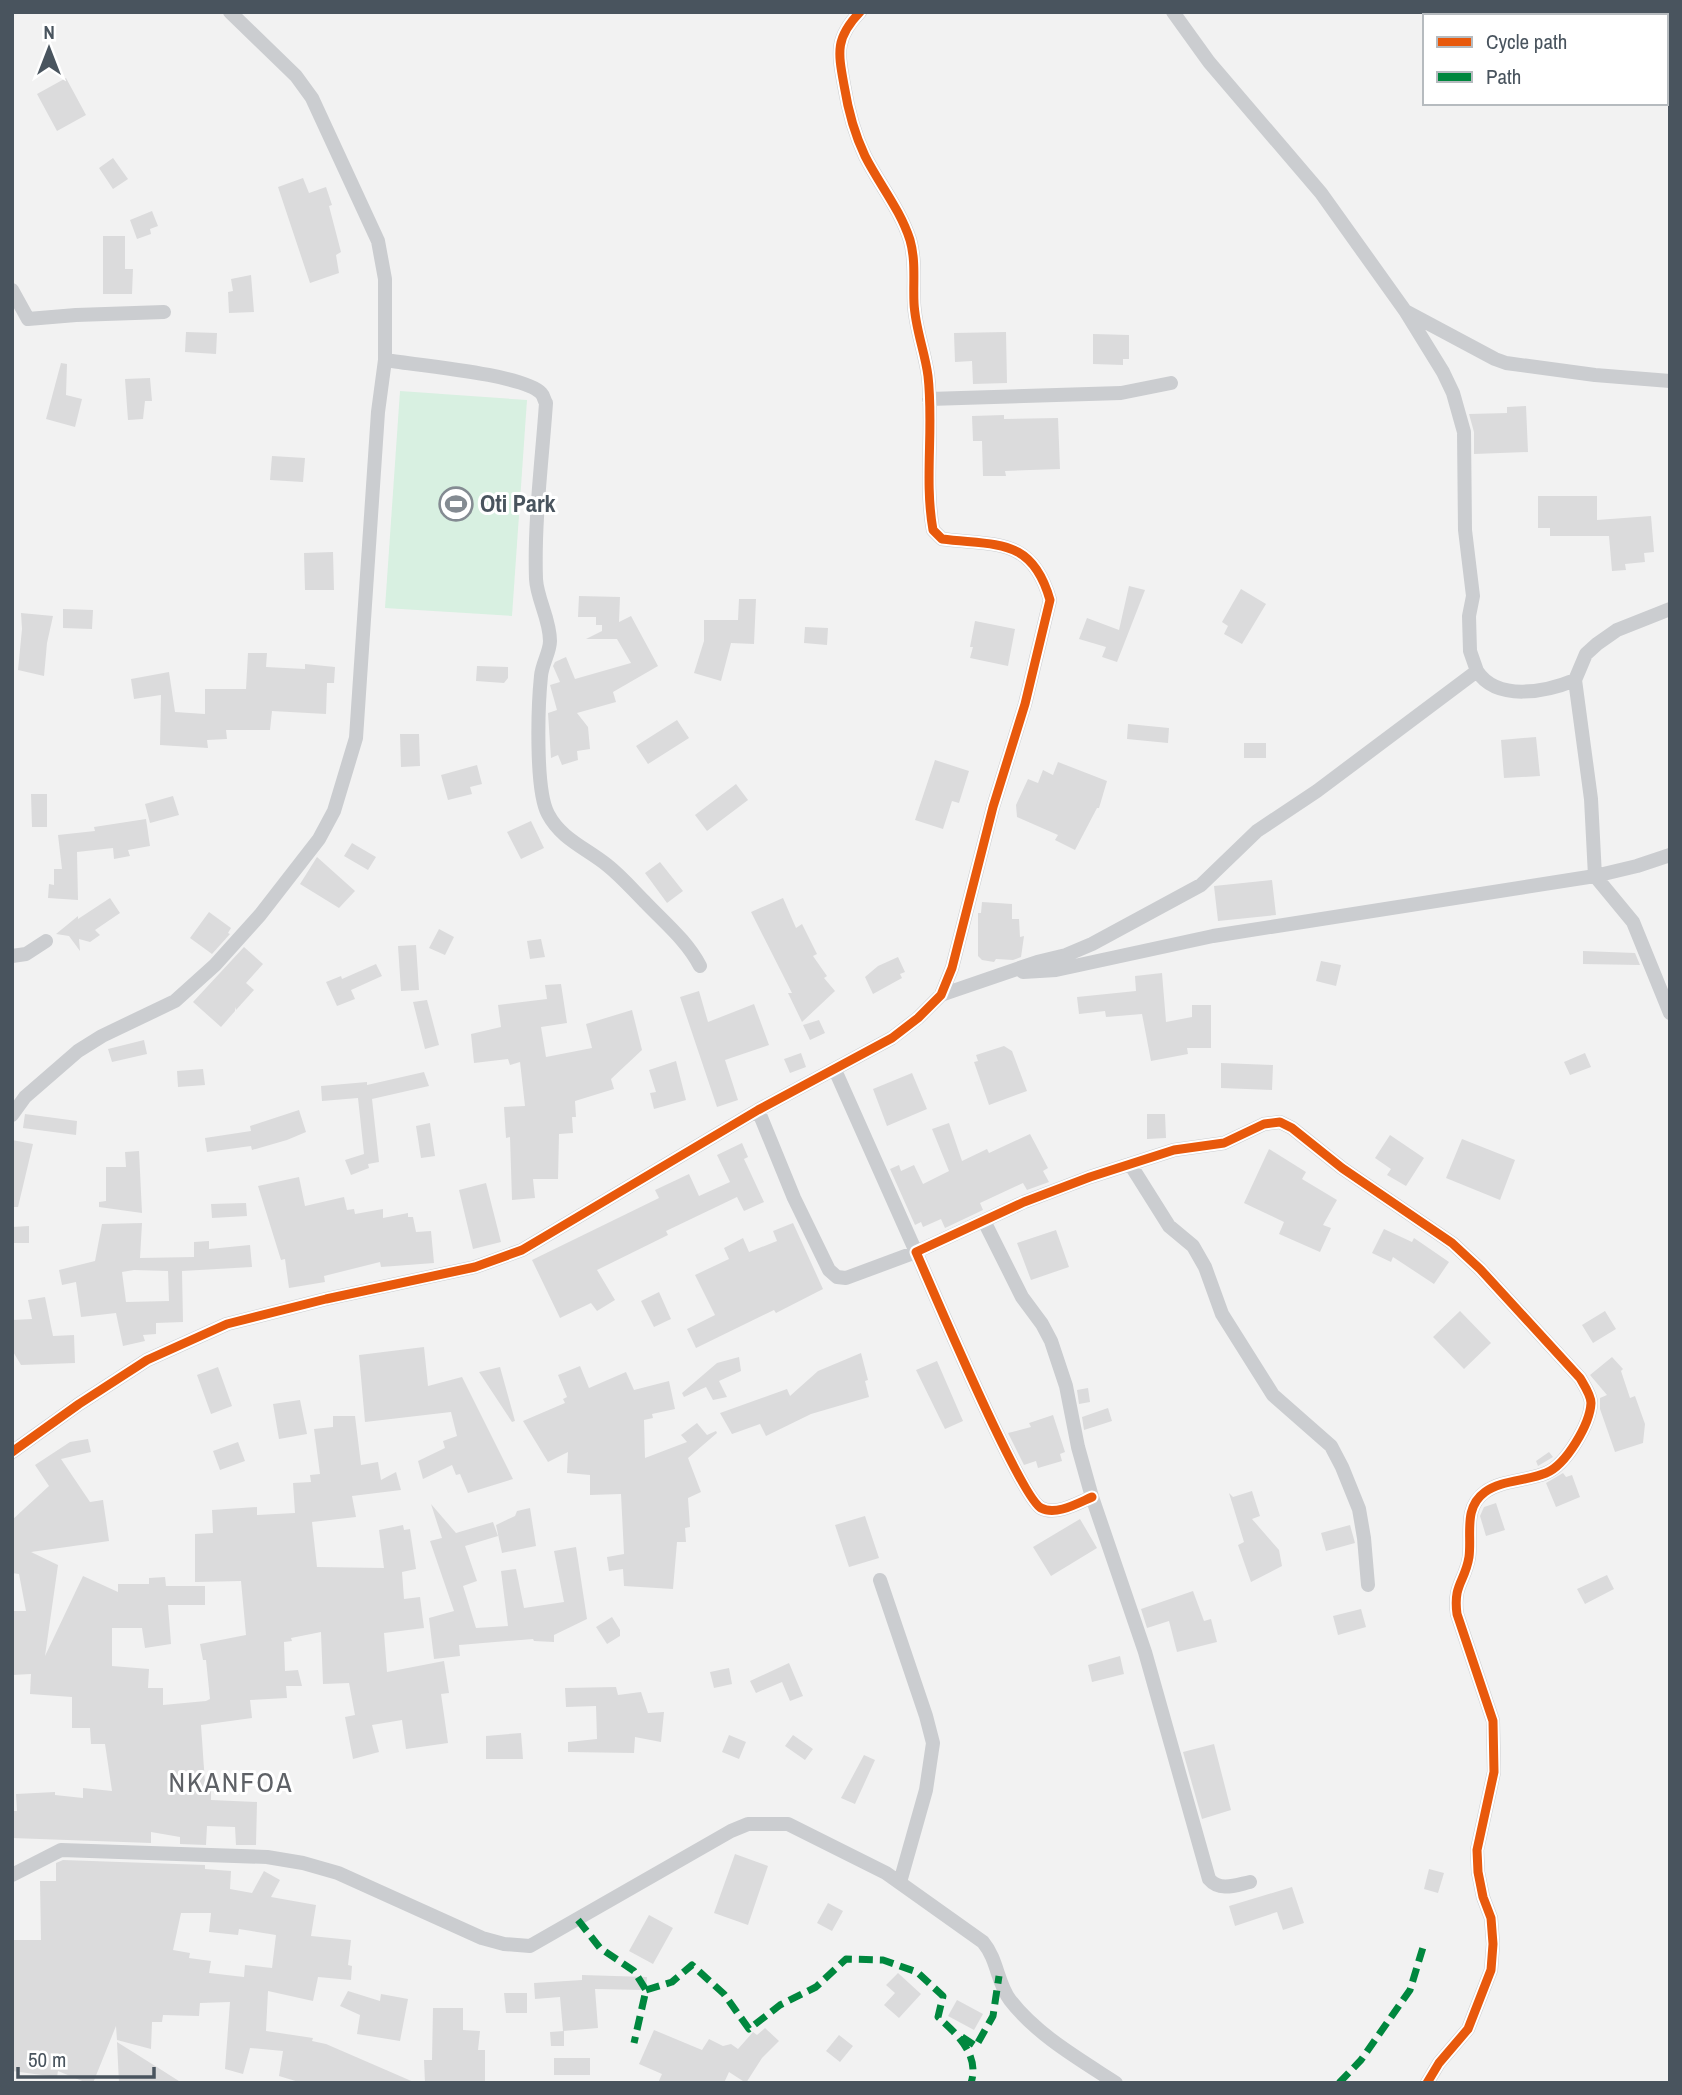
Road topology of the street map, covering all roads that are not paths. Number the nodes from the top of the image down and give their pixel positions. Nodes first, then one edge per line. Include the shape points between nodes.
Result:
1 (230, 12) edge
2 (860, 12) edge
3 (1173, 12) edge
4 (12, 290) edge
5 (164, 312) dead end
6 (1406, 312) junction
7 (28, 319) junction
8 (12, 324) edge
9 (385, 360) junction
10 (1670, 381) edge
11 (1171, 383) dead end
12 (929, 399) junction
13 (1670, 609) edge
14 (1477, 670) junction
15 (1575, 680) junction
16 (1670, 855) edge
17 (1595, 876) junction
18 (46, 941) dead end
19 (12, 956) edge
20 (701, 966) dead end
21 (1001, 974) junction
22 (941, 995) junction
23 (1670, 1013) edge
24 (835, 1070) junction
25 (758, 1110) junction
26 (12, 1115) edge
27 (1130, 1164) junction
28 (984, 1221) junction
29 (916, 1252) junction
30 (12, 1452) edge
31 (1092, 1497) junction
32 (880, 1580) dead end
33 (1368, 1586) dead end
34 (12, 1875) edge
35 (900, 1882) junction
36 (1250, 1882) dead end
37 (1116, 2083) edge
38 (1427, 2083) edge

1 - 9 street via 296,76 312,98 378,241 385,279
2 - 12 street via 841,37 838,55 853,128 910,241 914,304
3 - 6 street via 1209,62 1321,193
4 - 7 street
5 - 7 street
6 - 10 street via 1506,363
6 - 14 street via 1443,372 1461,414 1465,530 1473,596 1470,650
7 - 8 street
9 - 20 street via 489,376 522,383 541,393 546,403 536,582 551,642 541,675 540,701 540,760 547,813 566,838 607,865 641,898 691,948
9 - 26 street via 356,738 334,811 319,839 215,965 175,1001 78,1051 25,1097
11 - 12 street via 1121,393
12 - 22 street via 933,530 942,539 1021,552 1034,563 1050,600 1025,705
13 - 15 street via 1597,643 1586,654
14 - 15 street via 1484,682 1531,692
14 - 21 street via 1317,792 1257,831 1201,885 1092,944
15 - 17 street via 1591,799
16 - 17 street
17 - 21 street via 1213,936 1056,970
17 - 23 street via 1633,922
18 - 19 street via 26,954
21 - 22 street
22 - 24 street via 892,1038
24 - 25 street
24 - 29 street
25 - 29 street via 829,1270 846,1278
25 - 30 street via 522,1250 475,1268 227,1324 147,1360
27 - 28 street
27 - 33 street via 1168,1226 1193,1246 1222,1314 1273,1395 1331,1446 1359,1509
27 - 38 street via 1174,1150 1224,1143 1264,1124 1279,1122 1292,1128 1452,1243 1580,1378 1591,1399 1584,1425 1561,1464 1545,1474 1484,1492 1472,1506 1469,1559 1455,1596 1493,1721 1494,1772 1477,1850 1483,1897 1491,1918 1491,1970 1468,2029
28 - 29 street
28 - 31 street via 1022,1297 1051,1341
29 - 31 street via 1014,1468 1038,1507 1064,1508
31 - 36 street via 1145,1651 1209,1879 1225,1887
32 - 35 street via 933,1743 926,1790
34 - 35 street via 61,1850 267,1857 338,1873 482,1938 530,1946 748,1824 788,1824
35 - 37 street via 983,1942 993,1953 1008,1998 1059,2045

